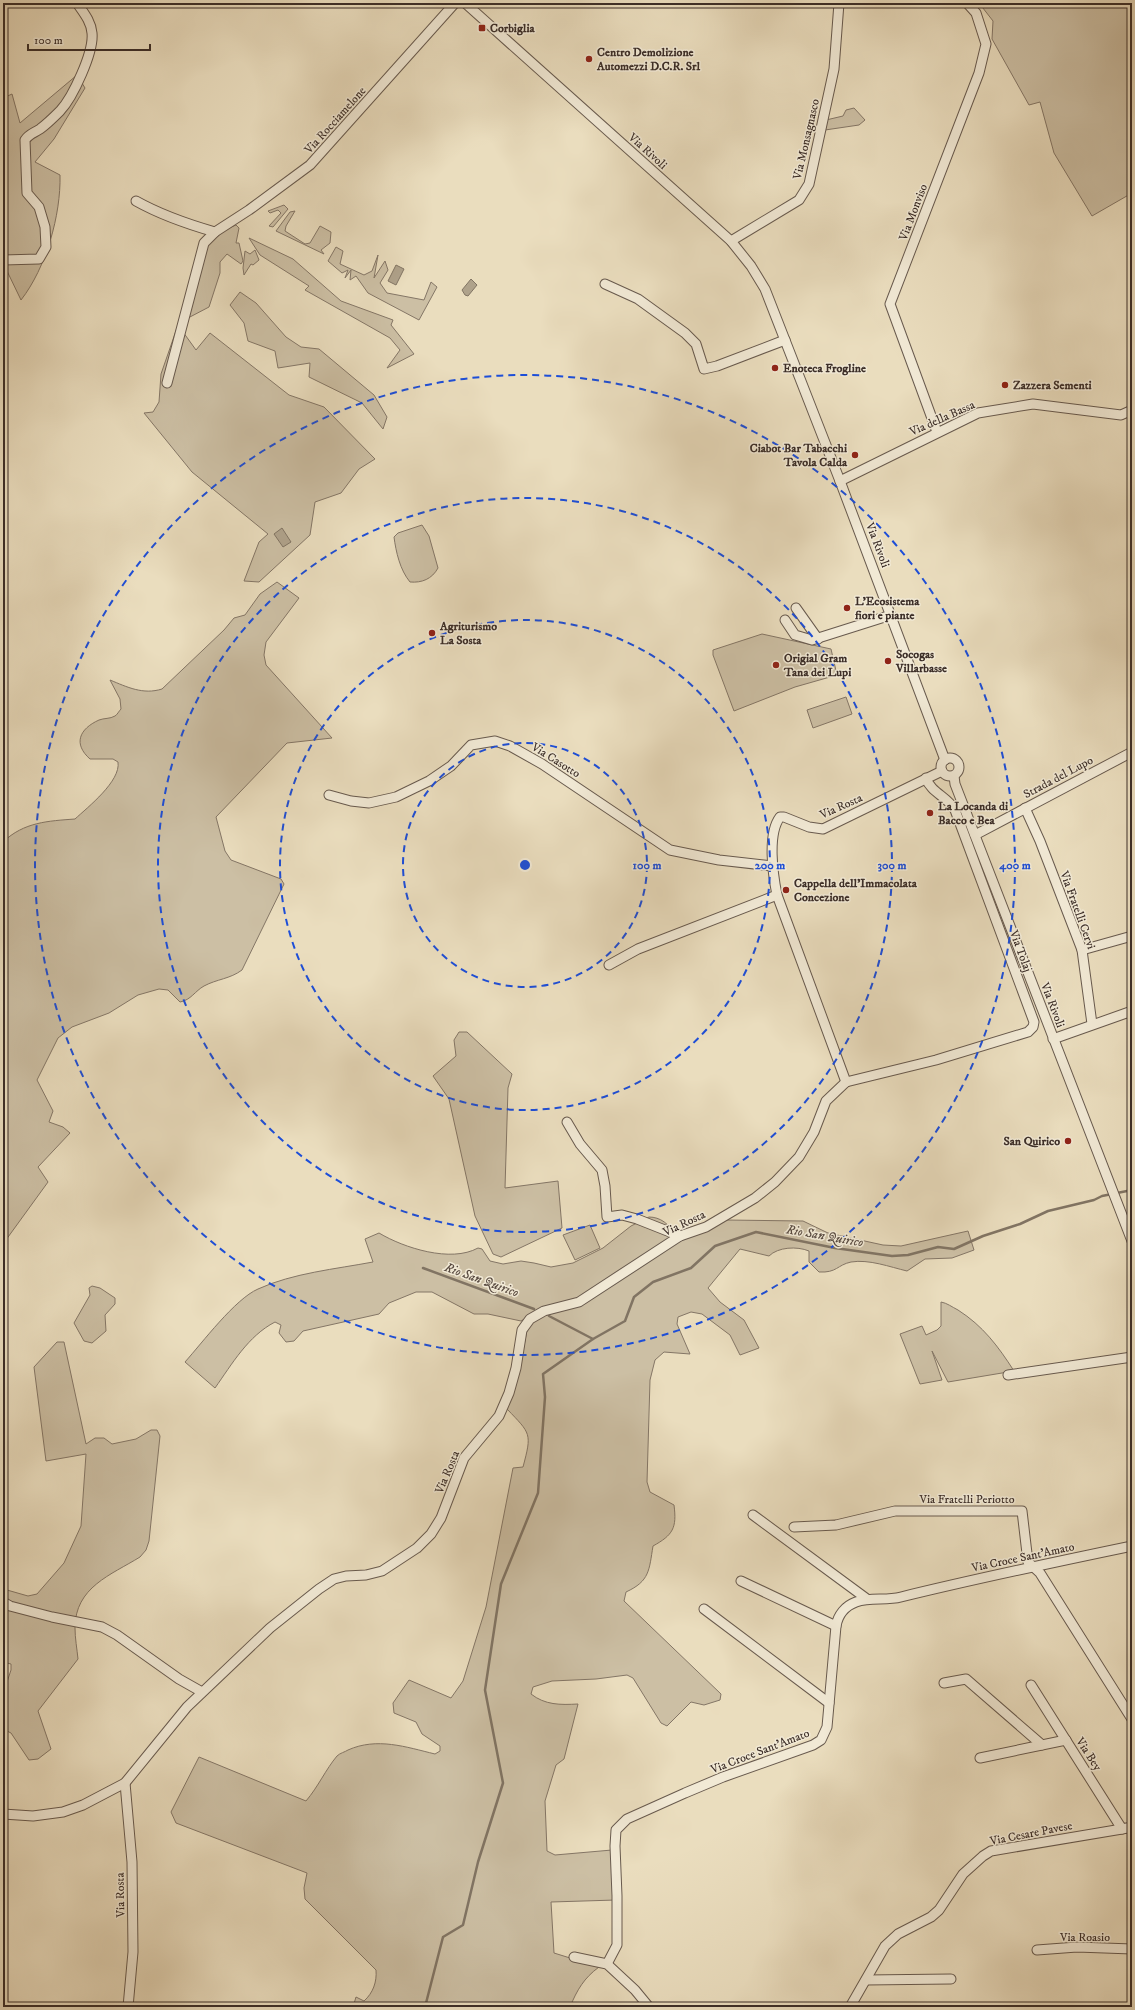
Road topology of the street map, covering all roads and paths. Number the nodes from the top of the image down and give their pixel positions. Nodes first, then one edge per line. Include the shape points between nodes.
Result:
1 (77, 3) edge
2 (455, 3) edge
3 (465, 3) edge
4 (839, 3) edge
5 (967, 3) edge
6 (136, 201) dead end
7 (215, 232) junction
8 (731, 241) junction
9 (3, 260) edge
10 (605, 284) dead end
11 (785, 340) junction
12 (167, 383) dead end
13 (1132, 410) edge
14 (937, 432) junction
15 (840, 481) junction
16 (796, 608) dead end
17 (891, 615) junction
18 (784, 620) dead end
19 (818, 639) junction
20 (1132, 752) edge
21 (945, 760) junction
22 (942, 771) junction
23 (954, 776) junction
24 (926, 778) junction
25 (329, 795) dead end
26 (1025, 808) junction
27 (975, 835) junction
28 (772, 866) junction
29 (777, 895) junction
30 (1132, 936) edge
31 (1082, 950) junction
32 (609, 965) dead end
33 (1132, 1011) edge
34 (1092, 1024) junction
35 (1053, 1039) junction
36 (846, 1082) junction
37 (567, 1122) dead end
38 (680, 1236) junction
39 (1132, 1241) edge
40 (1132, 1357) edge
41 (1008, 1375) dead end
42 (753, 1515) dead end
43 (794, 1527) dead end
44 (1132, 1546) edge
45 (1034, 1567) junction
46 (741, 1581) dead end
47 (867, 1599) junction
48 (3, 1602) edge
49 (704, 1609) dead end
50 (836, 1626) junction
51 (944, 1683) dead end
52 (1031, 1685) dead end
53 (202, 1692) junction
54 (829, 1703) junction
55 (1132, 1719) edge
56 (1066, 1740) junction
57 (1042, 1745) junction
58 (980, 1758) dead end
59 (126, 1783) junction
60 (3, 1814) edge
61 (1132, 1827) edge
62 (1122, 1828) junction
63 (1132, 1949) edge
64 (1037, 1950) dead end
65 (574, 1957) dead end
66 (607, 1964) junction
67 (951, 1979) dead end
68 (866, 1980) junction
69 (128, 2007) edge
70 (649, 2007) edge
71 (850, 2007) edge

1 - 9 street via 90,23 92,33 91,46 83,69 61,110 25,140 27,193 39,207 45,227 46,247 39,259
2 - 7 street, Via Rocciamelone via 310,165
3 - 8 street, Via Rivoli
4 - 8 street, Via Monsagnasco via 834,69 809,184 799,200
5 - 14 street, Via Monviso via 976,13 986,44 979,73 890,304
6 - 7 street via 183,223
7 - 12 street, Via Rocciamelone via 204,243
8 - 11 street, Via Rivoli via 765,289
10 - 11 street via 638,298 696,344 704,369
11 - 15 street, Via Rivoli
13 - 14 street, Via della Bassa via 1121,415 1033,404 978,413
14 - 15 street, Via della Bassa
15 - 17 street, Via Rivoli
16 - 19 street
17 - 19 street
17 - 21 street, Via Rivoli
18 - 19 street via 795,635 807,640
20 - 26 street, Strada del Lupo
21 - 22 street
21 - 23 street, Via Rivoli via 954,759 959,763 958,772
22 - 23 street via 946,775
22 - 24 street, Via Rosta
23 - 27 street, Via Rivoli
24 - 28 street, Via Rosta via 823,828 809,827 780,816 774,835
24 - 36 street, Via Tolaj via 932,790 945,798 954,810 1034,1022 1033,1027 1028,1032 936,1060
25 - 28 street, Via Casotto via 351,802 369,803 396,797 429,781 451,766 471,745 495,741 510,746 542,764 670,850 720,860
26 - 27 street, Strada del Lupo
26 - 31 street, Via Fratelli Cervi
27 - 35 street, Via Rivoli
28 - 29 street, Via Rosta
29 - 32 street via 638,949
29 - 36 street, Via Rosta
30 - 31 street
31 - 34 street, Via Fratelli Cervi
33 - 34 street
34 - 35 street
35 - 39 street, Via Rivoli
36 - 38 street, Via Rosta via 826,1101 814,1132 799,1157 775,1182 755,1198 706,1227
37 - 38 street via 580,1144 602,1170 607,1217 622,1215
38 - 53 street, Via Rosta via 579,1302 544,1311 530,1319 522,1330 516,1368 499,1416 464,1458 441,1518 431,1534 417,1548 382,1572 334,1579 319,1589 270,1628
40 - 41 street
42 - 47 street
43 - 45 street, Via Fratelli Periotto via 836,1525 895,1511 1022,1511 1028,1562
44 - 45 street, Via Croce Sant'Amato
45 - 47 street, Via Croce Sant'Amato via 891,1600
45 - 55 street, Via Fratelli Periotto via 1040,1572
46 - 50 street
47 - 50 street, Via Croce Sant'Amato via 848,1606 837,1619
48 - 53 street via 10,1606 102,1628 117,1635 179,1679
49 - 54 street
50 - 54 street, Via Croce Sant'Amato
51 - 57 street via 966,1679
52 - 56 street, Via Bey
53 - 59 street, Via Rosta
54 - 66 street, Via Croce Sant'Amato via 825,1734 813,1745 704,1785 627,1819 616,1830 614,1846 617,1945
56 - 57 street
56 - 62 street, Via Bey
57 - 58 street
59 - 60 street, Via Rosta via 83,1805 63,1812 33,1816
59 - 69 street, Via Rosta via 132,1862 133,1952
61 - 62 street
62 - 68 street, Via Cesare Pavese via 1002,1848 983,1856 963,1874 939,1910 885,1946
63 - 64 street, Via Roasio via 1077,1947
65 - 66 street
66 - 70 street
67 - 68 street
68 - 71 street, Via Cesare Pavese

